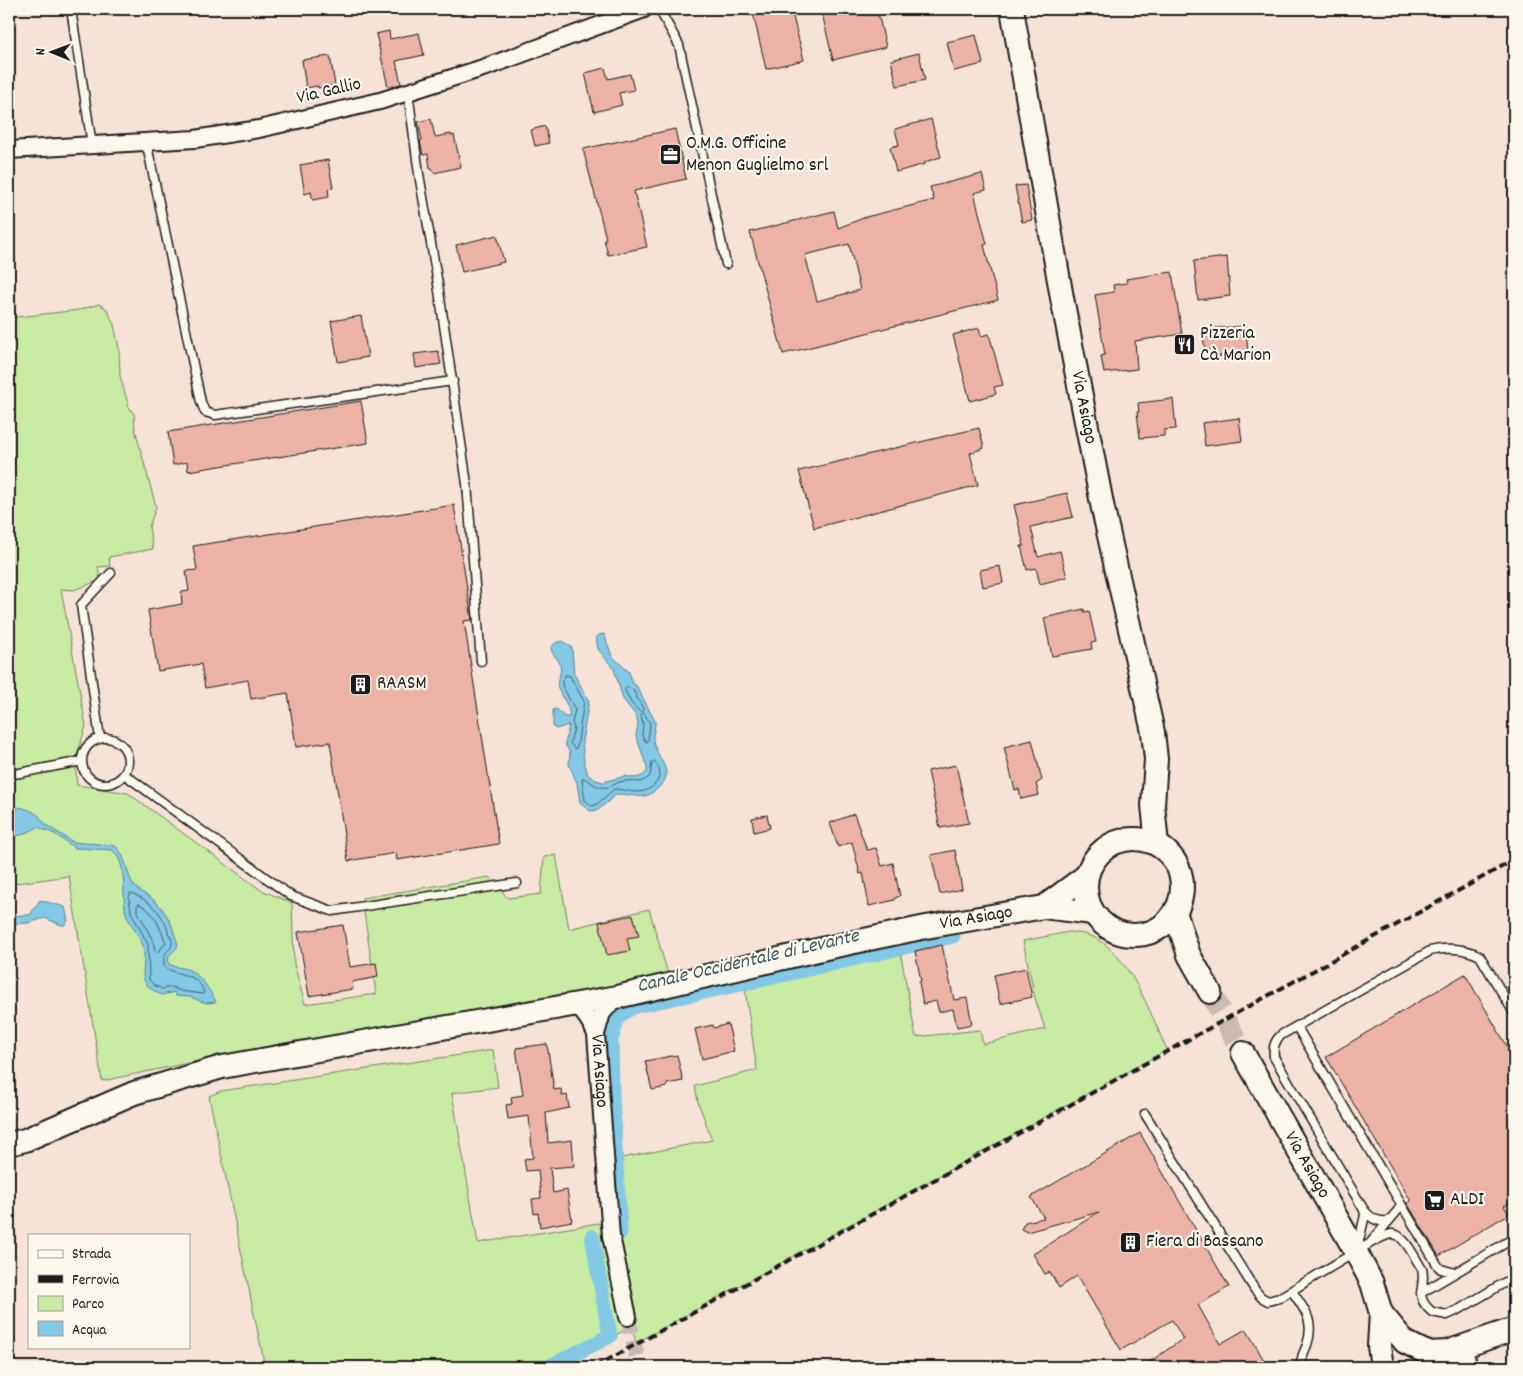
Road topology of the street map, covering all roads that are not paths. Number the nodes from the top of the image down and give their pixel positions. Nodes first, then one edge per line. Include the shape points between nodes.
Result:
1 (71, 9) edge
2 (644, 9) edge
3 (659, 9) edge
4 (1012, 9) edge
5 (408, 92) junction
6 (139, 142) junction
7 (92, 144) junction
8 (9, 150) edge
9 (726, 264) dead end
10 (453, 381) junction
11 (111, 573) dead end
12 (481, 661) dead end
13 (100, 738) junction
14 (82, 761) junction
15 (9, 774) edge
16 (124, 774) junction
17 (1153, 804) junction
18 (1133, 838) junction
19 (1157, 844) junction
20 (1087, 875) junction
21 (517, 883) dead end
22 (1044, 906) junction
23 (1175, 912) junction
24 (1093, 913) junction
25 (1151, 932) junction
26 (1189, 955) junction
27 (1210, 992) tunnel mouth
28 (617, 997) junction
29 (575, 1004) junction
30 (1514, 1013) edge
31 (1297, 1027) junction
32 (596, 1034) junction
33 (1243, 1052) tunnel mouth
34 (1145, 1114) dead end
35 (14, 1146) edge
36 (1400, 1204) junction
37 (1364, 1210) junction
38 (1388, 1222) junction
39 (1514, 1238) edge
40 (1363, 1248) junction
41 (1455, 1273) junction
42 (1514, 1277) edge
43 (1292, 1291) junction
44 (1421, 1293) junction
45 (1381, 1313) junction
46 (628, 1317) tunnel mouth
47 (1512, 1329) edge
48 (1380, 1356) edge
49 (1456, 1365) edge
50 (1302, 1367) edge
51 (1365, 1367) edge

1 - 7 lane
2 - 5 street, Via Gallio
3 - 9 lane via 679,45
4 - 17 main road, Via Asiago via 1062,298 1103,509 1153,732 1156,758
5 - 6 street, Via Gallio via 259,129
5 - 10 lane via 418,174
6 - 7 street, Via Gallio
6 - 10 lane via 148,150 200,402 205,412 215,415
7 - 8 street, Via Gallio
10 - 12 lane via 467,484
11 - 13 lane via 81,605
13 - 14 lane via 87,747
13 - 16 lane via 116,740 122,745 128,759
14 - 15 lane
14 - 16 lane via 87,774 98,783 112,783
16 - 21 lane via 291,896 332,911
17 - 18 main road, Via Asiago
17 - 19 main road, Via Asiago
18 - 19 main road
18 - 20 main road, Via Asiago via 1104,848 1093,860
19 - 23 main road via 1170,854 1182,882 1181,898
20 - 22 main road, Via Asiago
20 - 24 main road via 1086,894
22 - 24 main road, Via Asiago
22 - 28 main road, Via Asiago via 826,948
23 - 25 main road via 1160,928
23 - 26 main road
24 - 25 main road via 1118,933 1135,935
25 - 26 main road
26 - 27 main road
28 - 29 main road
28 - 32 street, Via Asiago via 602,1013
29 - 32 street, Via Asiago via 586,1015
29 - 35 main road via 222,1067 134,1093
30 - 31 lane via 1480,956 1441,948 1430,951
31 - 36 lane
31 - 37 lane via 1275,1041 1274,1057
32 - 46 street, Via Asiago via 611,1236
33 - 40 main road, Via Asiago
34 - 43 lane via 1261,1297 1268,1301
36 - 38 lane
36 - 41 lane via 1438,1266
37 - 38 lane via 1370,1217
37 - 40 lane
38 - 40 lane
39 - 41 lane
40 - 43 lane
40 - 44 lane via 1390,1234 1398,1234 1422,1269
40 - 45 main road, Via Asiago
41 - 44 lane
42 - 44 lane via 1447,1314 1432,1312 1422,1300
43 - 50 lane via 1310,1324 1311,1334
45 - 47 main road via 1405,1342 1438,1354
45 - 48 main road
47 - 49 main road
48 - 51 main road

